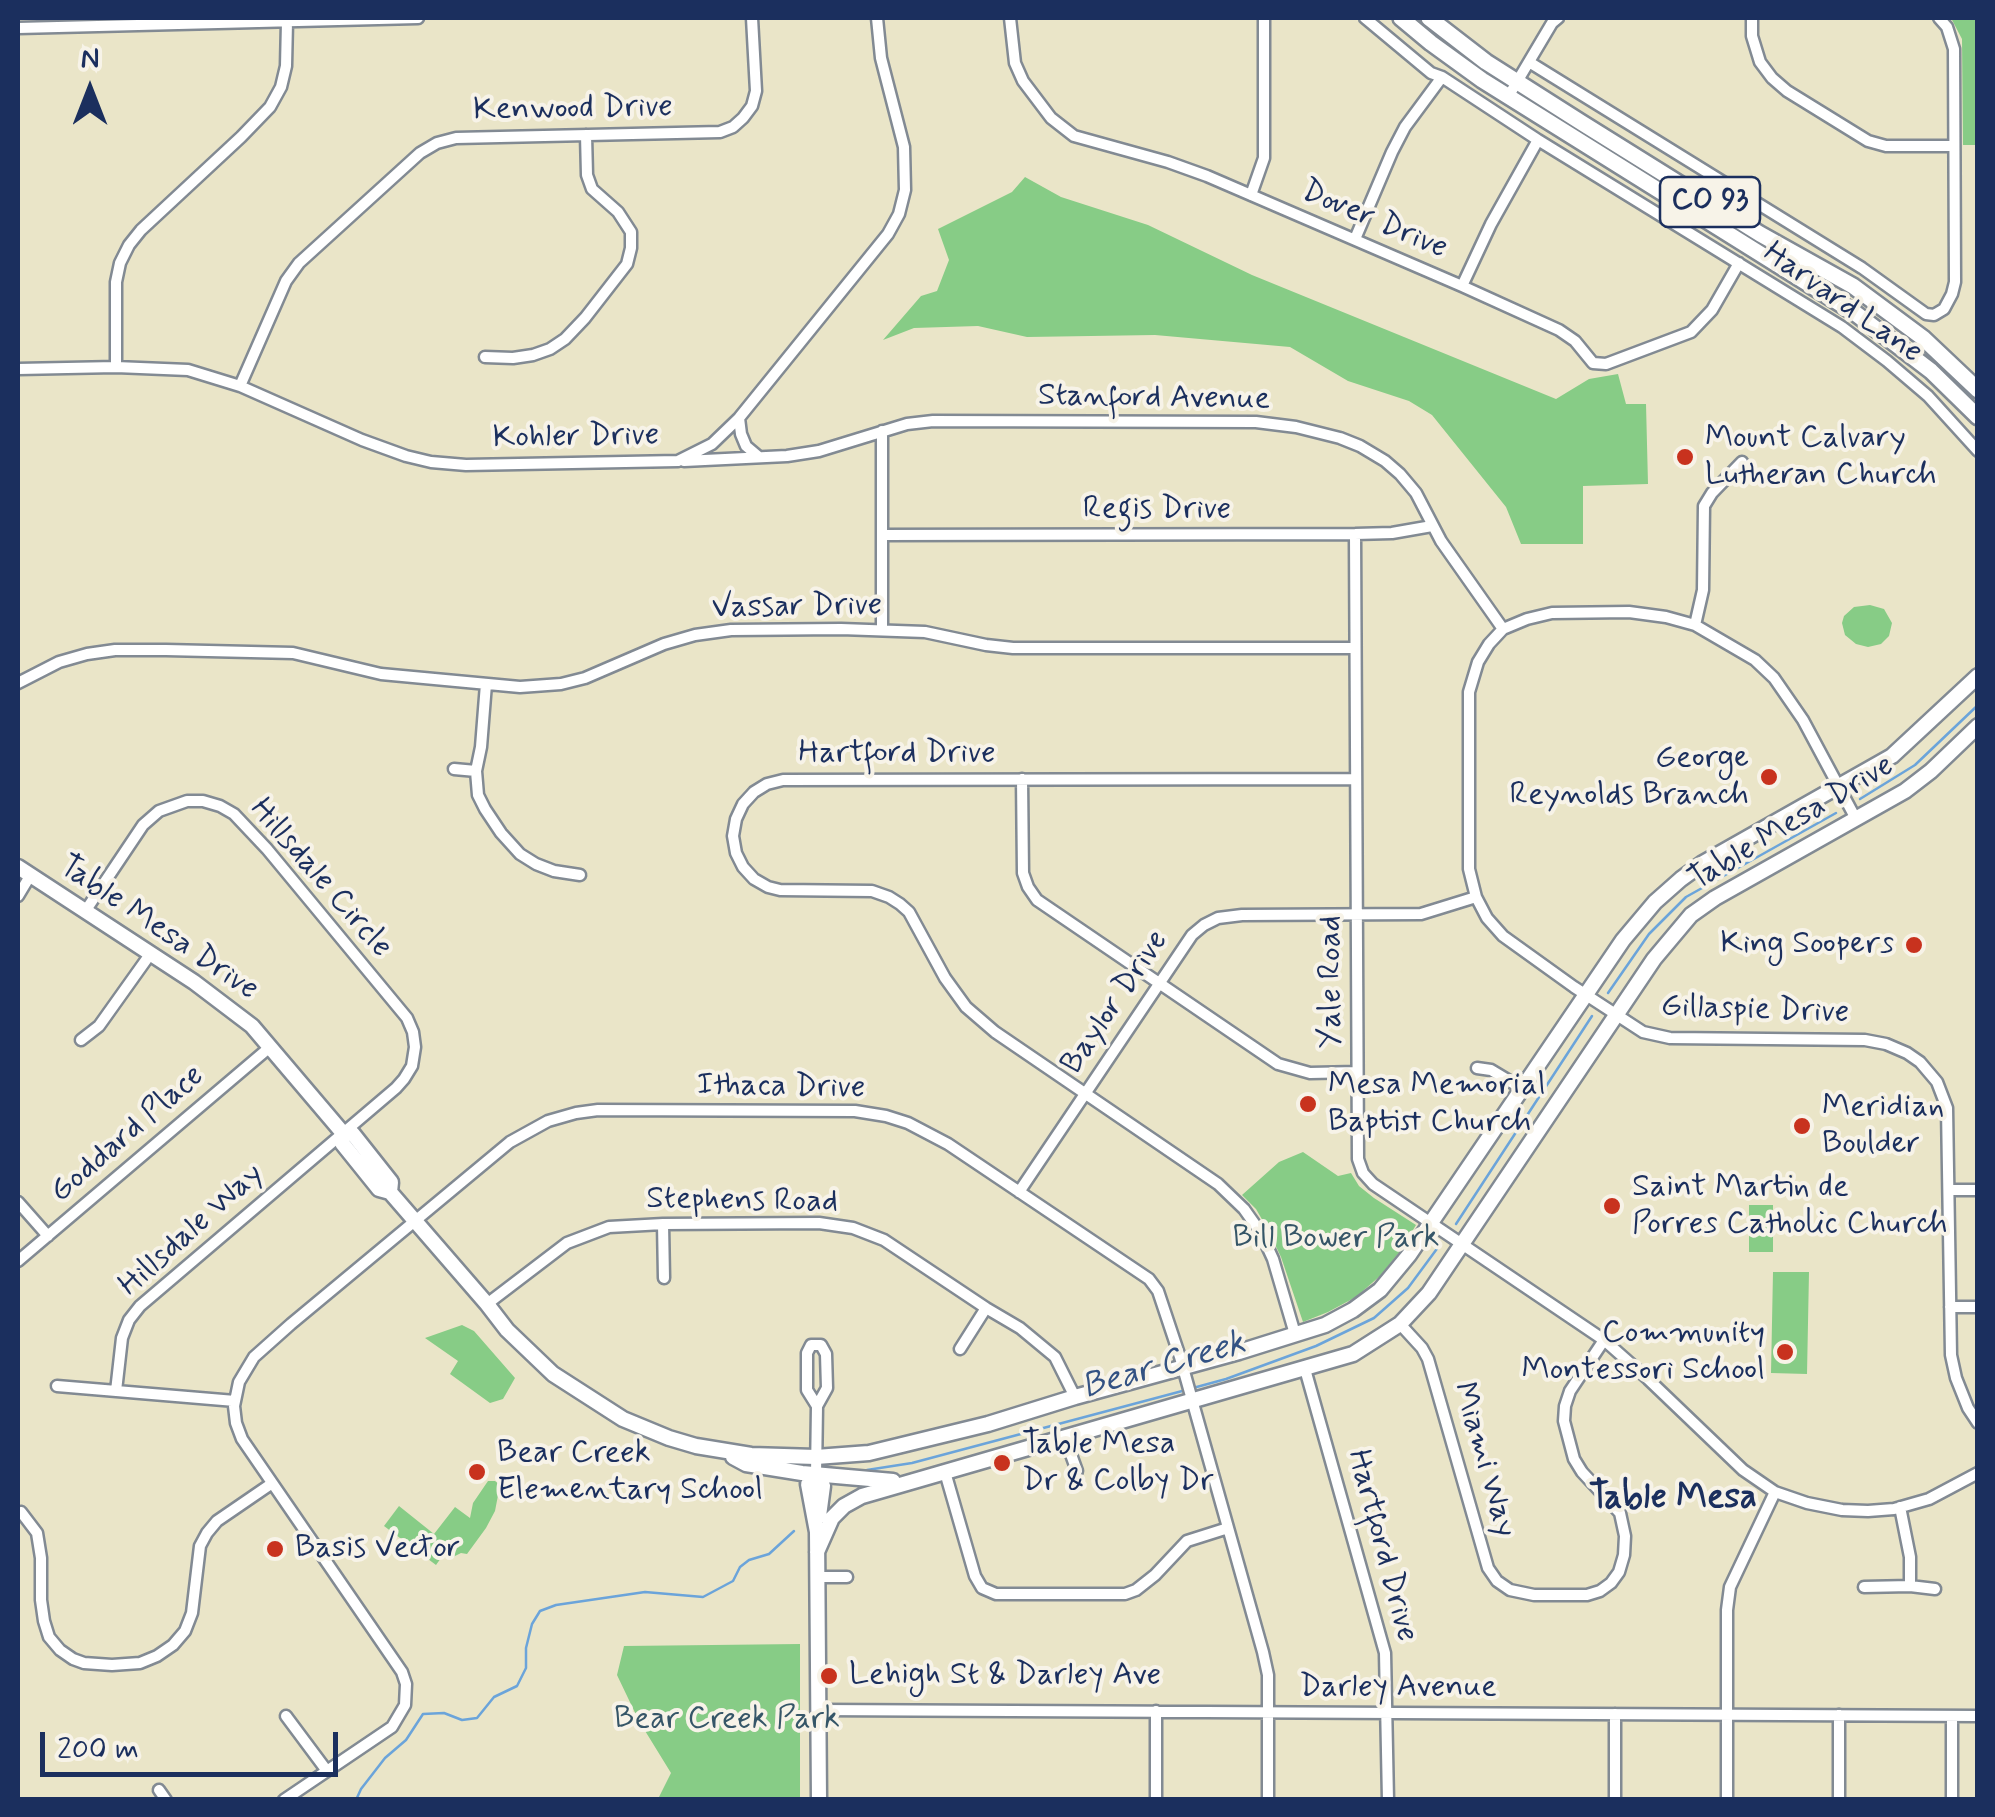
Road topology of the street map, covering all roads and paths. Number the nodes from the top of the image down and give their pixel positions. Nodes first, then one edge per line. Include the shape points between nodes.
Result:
1 (418, 18) edge
2 (752, 18) edge
3 (876, 18) edge
4 (1010, 18) edge
5 (1264, 18) edge
6 (1365, 18) edge
7 (1400, 18) edge
8 (1429, 18) edge
9 (1558, 18) edge
10 (1752, 18) edge
11 (1939, 18) edge
12 (287, 22) junction
13 (18, 28) edge
14 (1529, 62) junction
15 (1442, 77) junction
16 (1513, 90) junction
17 (586, 135) junction
18 (1538, 140) junction
19 (1953, 146) junction
20 (1251, 195) junction
21 (1354, 239) junction
22 (1739, 263) junction
23 (1462, 286) junction
24 (485, 357) dead end
25 (116, 367) junction
26 (18, 369) edge
27 (240, 386) junction
28 (1978, 390) edge
29 (739, 418) junction
30 (1978, 418) edge
31 (882, 431) junction
32 (1978, 452) edge
33 (760, 457) junction
34 (678, 461) junction
35 (1742, 462) dead end
36 (1432, 526) junction
37 (882, 534) junction
38 (1355, 534) junction
39 (1695, 625) junction
40 (882, 630) junction
41 (1503, 630) junction
42 (1355, 648) junction
43 (1978, 676) edge
44 (18, 684) edge
45 (486, 684) junction
46 (1978, 726) edge
47 (454, 768) dead end
48 (476, 770) junction
49 (1022, 778) junction
50 (1356, 778) junction
51 (1839, 788) junction
52 (1856, 819) junction
53 (24, 872) edge
54 (580, 875) dead end
55 (18, 896) edge
56 (1476, 897) junction
57 (86, 910) junction
58 (1356, 916) junction
59 (151, 953) junction
60 (1160, 985) junction
61 (1586, 994) junction
62 (1617, 1016) junction
63 (80, 1040) dead end
64 (270, 1047) junction
65 (1477, 1068) dead end
66 (1357, 1072) junction
67 (1521, 1088) junction
68 (1086, 1094) junction
69 (342, 1132) junction
70 (1949, 1190) junction
71 (1978, 1190) edge
72 (1019, 1192) junction
73 (18, 1202) edge
74 (414, 1220) junction
75 (1432, 1223) junction
76 (663, 1224) junction
77 (48, 1236) junction
78 (1463, 1244) junction
79 (18, 1261) edge
80 (664, 1278) dead end
81 (488, 1304) junction
82 (1950, 1307) junction
83 (1978, 1307) edge
84 (986, 1308) junction
85 (1400, 1324) junction
86 (1295, 1334) junction
87 (1604, 1340) junction
88 (960, 1349) dead end
89 (1305, 1370) junction
90 (1184, 1372) junction
91 (57, 1386) dead end
92 (116, 1391) junction
93 (1075, 1397) junction
94 (1190, 1397) junction
95 (234, 1402) junction
96 (816, 1406) junction
97 (1978, 1423) edge
98 (1065, 1438) junction
99 (724, 1452) junction
100 (816, 1457) junction
101 (1076, 1471) dead end
102 (945, 1472) junction
103 (1978, 1472) edge
104 (816, 1474) junction
105 (915, 1480) junction
106 (270, 1484) junction
107 (1776, 1492) junction
108 (1900, 1508) junction
109 (21, 1512) dead end
110 (1228, 1528) junction
111 (817, 1552) junction
112 (847, 1577) dead end
113 (817, 1578) junction
114 (1910, 1586) junction
115 (1864, 1587) dead end
116 (1936, 1589) dead end
117 (819, 1710) junction
118 (1156, 1711) junction
119 (1268, 1712) junction
120 (1388, 1713) junction
121 (1615, 1714) junction
122 (1727, 1714) junction
123 (1839, 1715) junction
124 (286, 1716) dead end
125 (1978, 1716) edge
126 (1952, 1717) junction
127 (327, 1771) junction
128 (284, 1800) edge
129 (818, 1800) edge
130 (1156, 1800) edge
131 (1268, 1800) edge
132 (1388, 1800) edge
133 (1616, 1800) edge
134 (1727, 1800) edge
135 (1839, 1800) edge
136 (1952, 1800) edge

1 - 12 street
2 - 17 street, Kenwood Drive via 756,90 752,106 733,127
3 - 29 street, Kohler Drive via 904,147 899,214
4 - 20 street, Dover Drive via 1023,81 1068,132
5 - 20 street via 1264,158
6 - 15 street, Harvard Lane
7 - 16 main road, CO 93
8 - 16 main road, CO 93
9 - 14 street
10 - 19 street via 1760,62 1787,92 1868,141
11 - 19 street via 1954,48
12 - 13 street
12 - 25 street via 286,66 270,108 128,246 116,282
14 - 16 street
14 - 19 street via 1926,314 1942,312 1955,282
15 - 18 street, Harvard Lane
15 - 21 street via 1405,127
16 - 28 main road, CO 93 via 1853,286
16 - 30 main road, CO 93 via 1856,313
17 - 24 street via 592,189 631,232 627,264 550,349
17 - 27 street, Kenwood Drive via 456,138 420,153 292,272
18 - 22 street, Harvard Lane
18 - 23 street
20 - 21 street, Dover Drive
21 - 23 street, Dover Drive
22 - 23 street, Dover Drive via 1691,332 1601,365 1559,330
22 - 32 street, Harvard Lane via 1887,361
25 - 26 street, Kohler Drive
25 - 27 street, Kohler Drive via 188,370
27 - 34 street, Kohler Drive via 362,440 431,462
29 - 33 street via 746,446
29 - 34 street, Kohler Drive via 712,444
31 - 33 street, Stanford Avenue via 819,451
31 - 36 street, Stanford Avenue via 933,421 1296,427 1340,438 1386,461 1416,493
31 - 37 street
33 - 34 street, Stanford Avenue
35 - 39 street via 1704,506 1703,590
36 - 38 street, Regis Drive
36 - 41 street, Stanford Avenue
37 - 38 street, Regis Drive
37 - 40 street
38 - 42 street, Yale Road
39 - 41 street via 1629,612 1552,613
39 - 51 street via 1774,678
40 - 42 street, Vassar Drive via 1014,648
40 - 45 street, Vassar Drive via 731,630 664,644 561,684
41 - 56 street, Gillaspie Drive via 1478,662 1469,692 1469,868
42 - 50 street, Yale Road
43 - 51 street, Table Mesa Drive via 1892,756
44 - 45 street, Vassar Drive via 60,662 115,650 293,653 381,674
45 - 48 street
46 - 52 street, Table Mesa Drive via 1905,791
47 - 48 street
48 - 54 street via 485,810 520,854
49 - 50 street, Hartford Drive
49 - 60 street via 1028,887 1046,907
49 - 68 street, Hartford Drive via 767,784 736,819 736,852 748,873 768,887 872,892 900,904 966,1007
50 - 58 street, Yale Road
51 - 52 street
51 - 61 street, Table Mesa Drive via 1681,879 1638,920
52 - 62 street, Table Mesa Drive via 1691,916
53 - 55 street
53 - 57 street, Table Mesa Drive
56 - 58 street, Baylor Drive via 1421,914
56 - 61 street, Gillaspie Drive via 1512,943
57 - 59 street, Table Mesa Drive
57 - 69 street, Hillsdale Circle via 143,824 159,812 204,801 234,814 414,1032 404,1080
58 - 60 street, Baylor Drive via 1218,918 1192,935
58 - 66 street, Yale Road
59 - 63 street via 99,1026
59 - 64 street, Table Mesa Drive via 234,1010
60 - 66 street via 1278,1064 1310,1073
60 - 68 street, Baylor Drive
61 - 62 street, Gillaspie Drive
61 - 67 street, Table Mesa Drive
62 - 70 street, Gillaspie Drive via 1670,1038 1864,1040 1906,1053 1943,1094
62 - 78 street, Table Mesa Drive
64 - 69 street, Table Mesa Drive
64 - 77 street, Goddard Place
65 - 67 street
66 - 75 street, Yale Road via 1358,1159 1364,1173
67 - 75 street, Table Mesa Drive
68 - 72 street, Baylor Drive
68 - 86 street, Hartford Drive via 1244,1209 1273,1259
69 - 74 street, Table Mesa Drive via 354,1159
69 - 92 street, Hillsdale Way via 140,1306 122,1338
70 - 71 street
70 - 82 street, Gillaspie Drive
72 - 74 street, Ithaca Drive via 948,1144 886,1116 855,1110 598,1110 528,1130
72 - 90 street, Ithaca Drive via 1149,1279
73 - 77 street
74 - 81 street, Table Mesa Drive
74 - 95 street, Ithaca Drive via 254,1357
75 - 78 street, Yale Road
75 - 86 street, Table Mesa Drive via 1380,1290 1325,1325
76 - 80 street
76 - 81 street, Stephens Road via 610,1227 567,1244
76 - 84 street, Stephens Road via 854,1228 884,1240
77 - 79 street, Goddard Place
78 - 85 street, Table Mesa Drive
78 - 87 street, Yale Road
81 - 99 street, Table Mesa Drive via 540,1363 595,1402 669,1438
82 - 83 street
82 - 97 street, Gillaspie Drive via 1956,1378
84 - 88 street
84 - 93 street, Stephens Road via 1055,1357
85 - 87 street, Miami Way via 1429,1364 1488,1568 1518,1593 1587,1594 1619,1572 1622,1518 1574,1459 1564,1421 1570,1391
85 - 89 street, Table Mesa Drive via 1353,1354
86 - 90 street, Table Mesa Drive
87 - 107 street, Yale Road via 1743,1470
89 - 94 street, Table Mesa Drive
89 - 120 street, Hartford Drive via 1384,1646
90 - 93 street, Table Mesa Drive
90 - 94 street, Ithaca Drive
91 - 92 street
92 - 95 street
93 - 100 street, Table Mesa Drive via 912,1444
94 - 98 street, Table Mesa Drive
94 - 110 street, Ithaca Drive
95 - 106 street via 242,1439
96 - 96 street via 827,1388 822,1345 811,1345 807,1353 807,1390
96 - 100 street
98 - 101 street
98 - 102 street, Table Mesa Drive
99 - 100 street, Table Mesa Drive
99 - 104 street, Table Mesa Drive via 746,1464
100 - 104 street
102 - 105 street, Table Mesa Drive
102 - 110 street via 975,1576 996,1594 1125,1594 1187,1541
103 - 108 street, Yale Road
104 - 105 street, Table Mesa Drive
104 - 111 street via 808,1484
105 - 111 street, Table Mesa Drive via 844,1506
106 - 109 street via 206,1533 185,1631 140,1663 84,1663 49,1637 37,1533
106 - 127 street via 406,1684 405,1705 392,1727
107 - 108 street, Yale Road via 1842,1510
107 - 122 street via 1730,1587
108 - 114 street
110 - 119 street, Ithaca Drive via 1268,1674
111 - 113 street
112 - 113 street
113 - 117 street
114 - 115 street
114 - 116 street
117 - 118 street, Darley Avenue
117 - 129 street
118 - 119 street, Darley Avenue
118 - 130 street
119 - 120 street, Darley Avenue
119 - 131 street, Ithaca Drive
120 - 121 street, Darley Avenue
120 - 132 street, Hartford Drive
121 - 122 street, Darley Avenue
121 - 133 street
122 - 123 street, Darley Avenue
122 - 134 street
123 - 126 street, Darley Avenue
123 - 135 street
124 - 127 street
125 - 126 street, Darley Avenue
126 - 136 street
127 - 128 street

